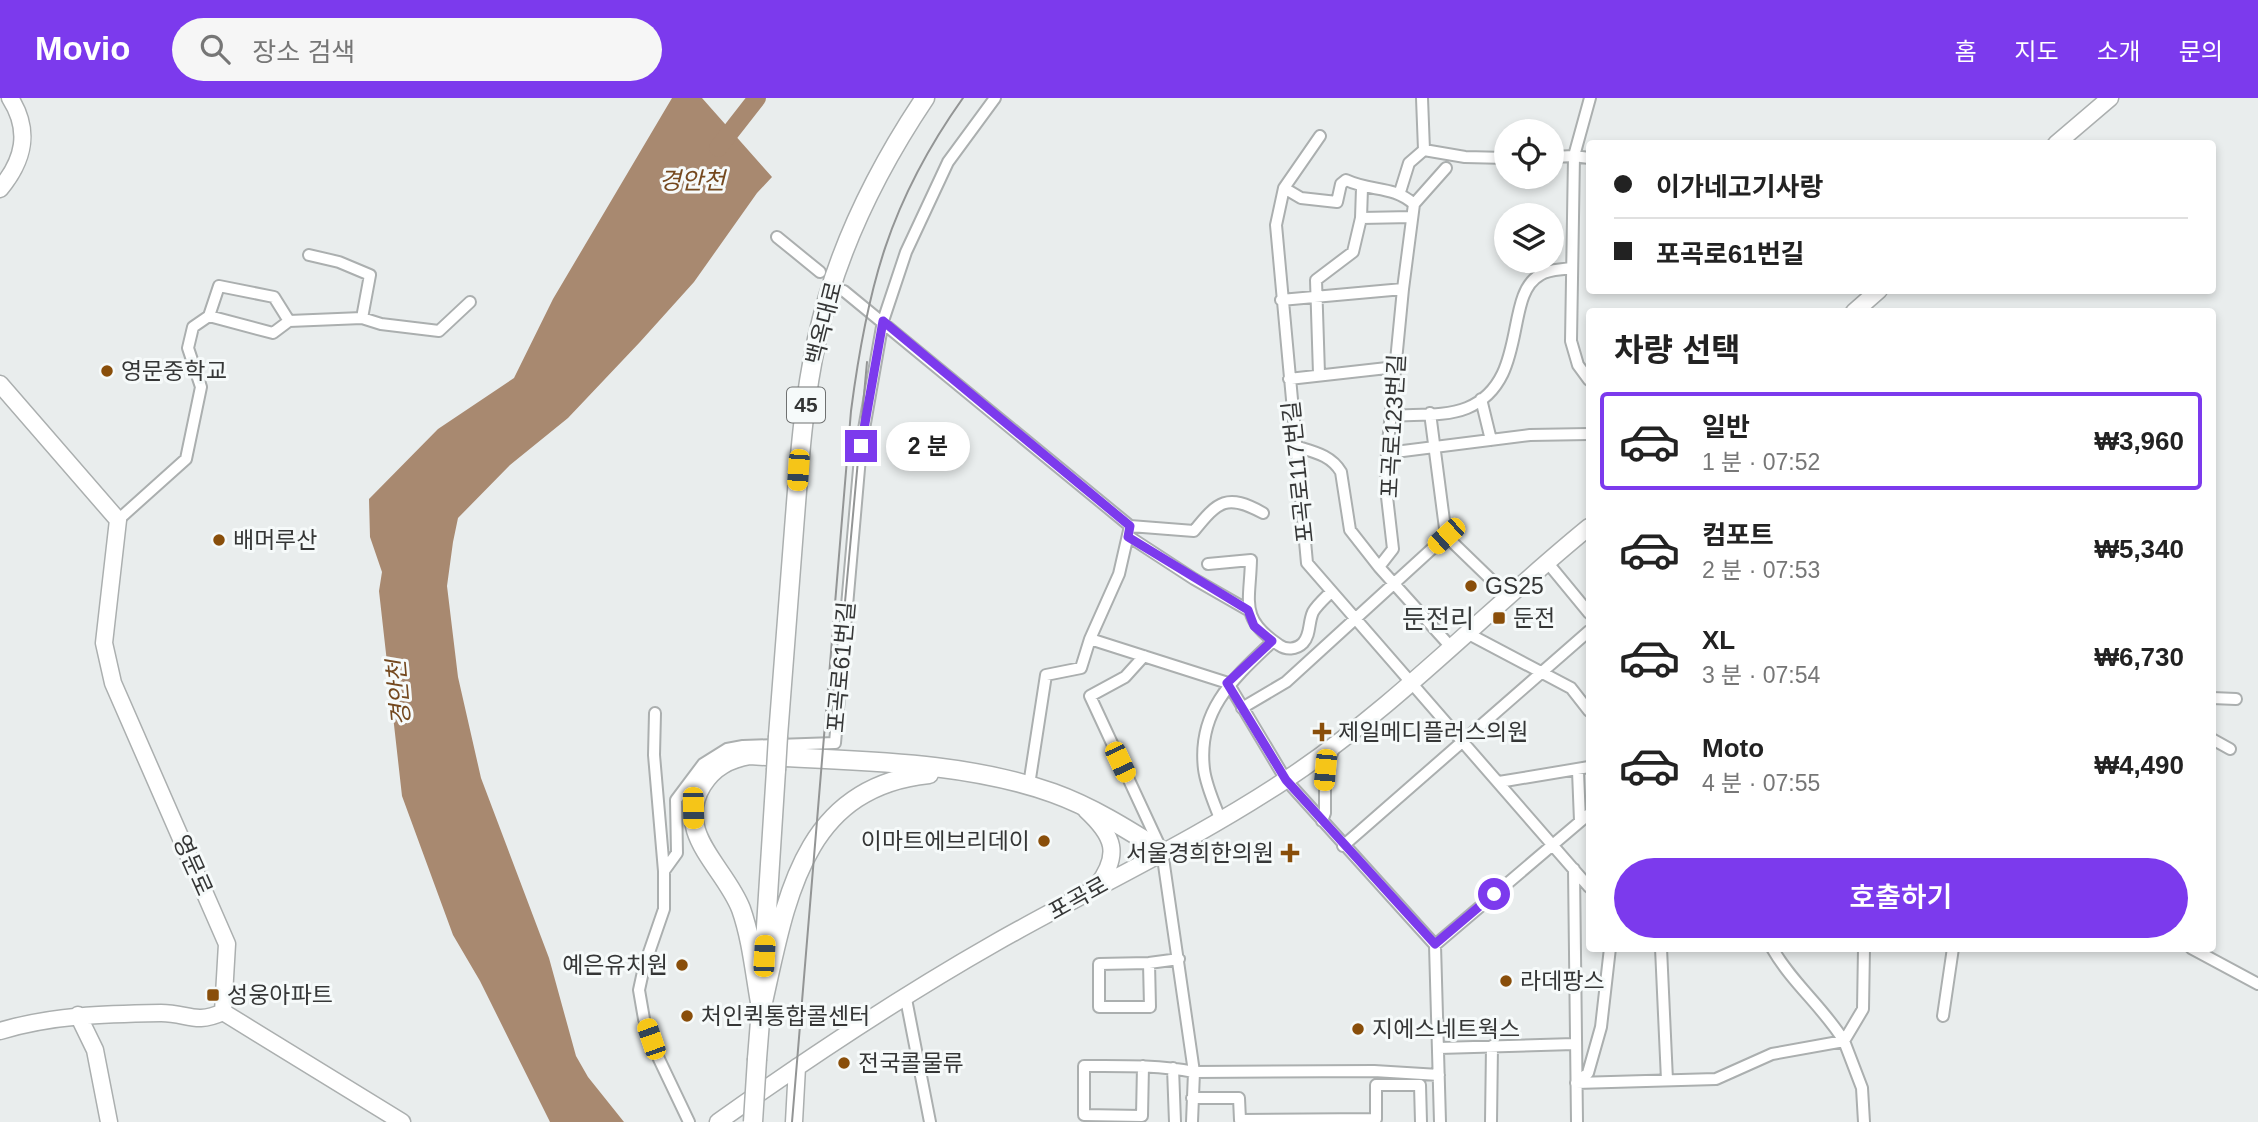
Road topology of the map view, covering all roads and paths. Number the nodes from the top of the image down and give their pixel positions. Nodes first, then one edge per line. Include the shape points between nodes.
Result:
1 (10, 98) edge
2 (925, 98) edge
3 (995, 98) edge
4 (1422, 98) edge
5 (1590, 98) edge
6 (2110, 98) edge
7 (1320, 136) dead end
8 (2061, 140) edge
9 (1424, 150) junction
10 (1564, 156) edge
11 (1574, 156) junction
12 (1494, 158) edge
13 (1586, 158) edge
14 (1446, 168) dead end
15 (0, 188) edge
16 (1284, 188) junction
17 (1362, 188) junction
18 (1400, 192) junction
19 (1414, 204) junction
20 (1412, 217) junction
21 (1361, 218) junction
22 (777, 237) dead end
23 (309, 255) dead end
24 (1572, 268) junction
25 (820, 272) dead end
26 (1402, 289) junction
27 (844, 291) dead end
28 (1874, 294) edge
29 (1315, 297) junction
30 (1281, 300) junction
31 (470, 302) dead end
32 (1859, 308) edge
33 (208, 316) junction
34 (362, 317) junction
35 (289, 321) junction
36 (883, 321) junction
37 (1396, 367) junction
38 (1319, 374) junction
39 (1586, 375) edge
40 (1289, 379) junction
41 (0, 384) edge
42 (1481, 399) junction
43 (1430, 413) junction
44 (1391, 415) junction
45 (1586, 434) edge
46 (1490, 440) junction
47 (1296, 446) junction
48 (1435, 449) junction
49 (1387, 453) junction
50 (1264, 513) dead end
51 (118, 520) junction
52 (1586, 529) edge
53 (1129, 531) junction
54 (1446, 536) junction
55 (1546, 562) junction
56 (1209, 564) dead end
57 (1379, 567) junction
58 (1393, 584) junction
59 (1331, 592) junction
60 (1508, 596) junction
61 (1248, 610) junction
62 (1586, 610) edge
63 (1354, 618) junction
64 (1465, 632) junction
65 (1586, 634) edge
66 (1090, 639) junction
67 (1272, 641) junction
68 (1450, 646) junction
69 (1144, 656) junction
70 (1540, 673) junction
71 (1411, 680) junction
72 (1227, 683) junction
73 (2216, 698) edge
74 (2236, 699) dead end
75 (1586, 707) edge
76 (1242, 708) junction
77 (655, 713) dead end
78 (2216, 741) edge
79 (1465, 742) junction
80 (1335, 744) junction
81 (2230, 749) dead end
82 (1583, 769) edge
83 (960, 770) junction
84 (1286, 780) junction
85 (1499, 782) junction
86 (1028, 786) junction
87 (1079, 804) junction
88 (1585, 817) edge
89 (1221, 821) junction
90 (1322, 821) junction
91 (1552, 844) junction
92 (1343, 846) junction
93 (1161, 852) junction
94 (1574, 869) junction
95 (664, 870) junction
96 (1586, 883) edge
97 (1092, 891) junction
98 (1435, 944) junction
99 (1610, 952) edge
100 (1661, 952) edge
101 (1776, 952) edge
102 (1864, 952) edge
103 (1952, 952) edge
104 (2198, 952) edge
105 (1179, 959) junction
106 (1149, 963) junction
107 (2258, 984) edge
108 (906, 999) junction
109 (761, 1008) junction
110 (223, 1012) junction
111 (78, 1015) junction
112 (1942, 1016) dead end
113 (0, 1031) edge
114 (1844, 1041) junction
115 (1574, 1044) junction
116 (1492, 1046) junction
117 (1439, 1048) junction
118 (797, 1066) junction
119 (1143, 1066) junction
120 (1173, 1068) junction
121 (1194, 1072) junction
122 (1439, 1075) junction
123 (1667, 1080) junction
124 (1576, 1083) junction
125 (1192, 1098) junction
126 (109, 1122) edge
127 (402, 1122) edge
128 (689, 1122) edge
129 (718, 1122) edge
130 (753, 1122) edge
131 (794, 1122) edge
132 (930, 1122) edge
133 (1175, 1122) edge
134 (1192, 1122) edge
135 (1421, 1122) edge
136 (1440, 1122) edge
137 (1491, 1122) edge
138 (1577, 1122) edge
139 (1864, 1122) edge

1 - 15 street via 25,140 16,170
2 - 109 main road, 백옥대로 / 45, bridge via 858,217 817,339 800,443
3 - 36 street, 포곡로61번길 via 948,162 906,252
4 - 9 street
5 - 11 street
6 - 8 street
7 - 16 street
9 - 12 street
9 - 18 street via 1409,163
10 - 11 street
11 - 13 street
11 - 24 street
14 - 19 street
16 - 17 street via 1301,198 1329,203 1338,202 1346,180
16 - 30 street, 포곡로117번길 via 1276,225
17 - 18 street
17 - 21 street
18 - 19 street
19 - 20 street, 포곡로123번길
20 - 21 street
20 - 26 street, 포곡로123번길
21 - 29 street via 1353,252 1317,280
22 - 25 street
23 - 34 street via 370,275
24 - 39 street via 1573,354
24 - 42 street via 1538,275 1527,287 1508,363
26 - 29 street
26 - 37 street, 포곡로123번길
27 - 36 street
28 - 32 street
29 - 30 street
29 - 38 street
30 - 40 street, 포곡로117번길
31 - 34 street via 439,331
33 - 35 street via 273,333
33 - 35 street via 219,286 274,297
33 - 51 street via 193,327 188,348 201,387 186,458
34 - 35 street
36 - 53 street
36 - 95 street, 포곡로61번길 via 861,446 835,743 743,746 727,749 702,764 676,800 677,853
37 - 38 street
37 - 44 street, 포곡로123번길
38 - 40 street
40 - 47 street, 포곡로117번길
41 - 51 street
42 - 43 street via 1467,408
42 - 46 street
43 - 44 street
43 - 48 street
44 - 49 street, 포곡로123번길
45 - 46 street
46 - 48 street
47 - 57 street via 1336,464 1350,530
47 - 59 street, 포곡로117번길 via 1307,563
48 - 49 street
48 - 54 street
49 - 57 street, 포곡로123번길 via 1393,549
50 - 53 street via 1245,503 1221,503 1194,531
51 - 110 street, 영문로 via 104,643 113,683 227,944
52 - 55 street, 포곡로
53 - 61 street
53 - 66 street via 1113,591
54 - 58 street
54 - 60 street
55 - 60 street, 포곡로
55 - 62 street
56 - 61 street via 1251,560
57 - 58 street
58 - 63 street
58 - 68 street
59 - 63 street, 포곡로117번길
59 - 67 street via 1314,610 1309,634 1296,649 1284,649
60 - 64 street, 포곡로
61 - 67 street via 1254,626
63 - 71 street, 포곡로117번길
63 - 76 street via 1286,682
64 - 68 street, 포곡로
64 - 70 street
65 - 70 street
66 - 69 street
66 - 86 street via 1081,668 1046,675
67 - 72 street
68 - 71 street, 포곡로
69 - 72 street
69 - 93 street via 1125,677 1090,696
70 - 75 street via 1571,688
70 - 79 street
71 - 79 street, 포곡로117번길
71 - 80 street, 포곡로
72 - 76 street
72 - 89 street via 1204,736 1203,752 1204,772
73 - 74 street
76 - 84 street
77 - 95 street
78 - 81 street
79 - 85 street, 포곡로117번길
79 - 92 street
80 - 84 street, 포곡로
80 - 90 street via 1325,770
82 - 85 street
82 - 88 street
83 - 86 main road
83 - 109 main road via 890,782 861,796 829,821 795,873
83 - 109 main road via 750,755 733,758 708,776 698,792 694,825 741,909
84 - 89 street, 포곡로
84 - 90 street
85 - 91 street, 포곡로117번길
86 - 87 main road
87 - 93 main road via 1117,822
87 - 97 street via 1110,838 1110,869
88 - 91 street
89 - 93 street, 포곡로
90 - 92 street
91 - 94 street, 포곡로117번길
91 - 98 street
92 - 98 street
93 - 97 street, 포곡로
93 - 105 street
94 - 96 street, 포곡로117번길
94 - 115 street
95 - 128 street, 포곡로61번길 via 664,909 641,979 640,1002 659,1059
97 - 108 street, 포곡로 via 993,944
98 - 117 street
99 - 124 street via 1601,1027 1588,1073
100 - 123 street
101 - 114 street via 1808,1000 1831,1020
102 - 114 street via 1863,1009
103 - 112 street
104 - 107 street
105 - 106 street
105 - 121 street
106 - 106 street via 1099,964 1099,1007 1150,1007
108 - 118 street, 포곡로
108 - 132 street
109 - 130 main road, 45, bridge
110 - 111 street via 198,1020 168,1013
110 - 127 street
111 - 113 street
111 - 126 street via 95,1050
114 - 123 street via 1772,1054 1730,1076
114 - 139 street via 1862,1088
115 - 116 street
115 - 124 street
116 - 117 street
116 - 137 street
117 - 122 street
118 - 129 street, 포곡로
118 - 131 street
119 - 119 street via 1084,1066 1084,1115 1142,1116
119 - 120 street
120 - 121 street
120 - 133 street
121 - 122 street
121 - 125 street
122 - 136 street
123 - 124 street
124 - 138 street
125 - 134 street
125 - 135 street via 1240,1098 1240,1120 1376,1119 1376,1084 1420,1085

